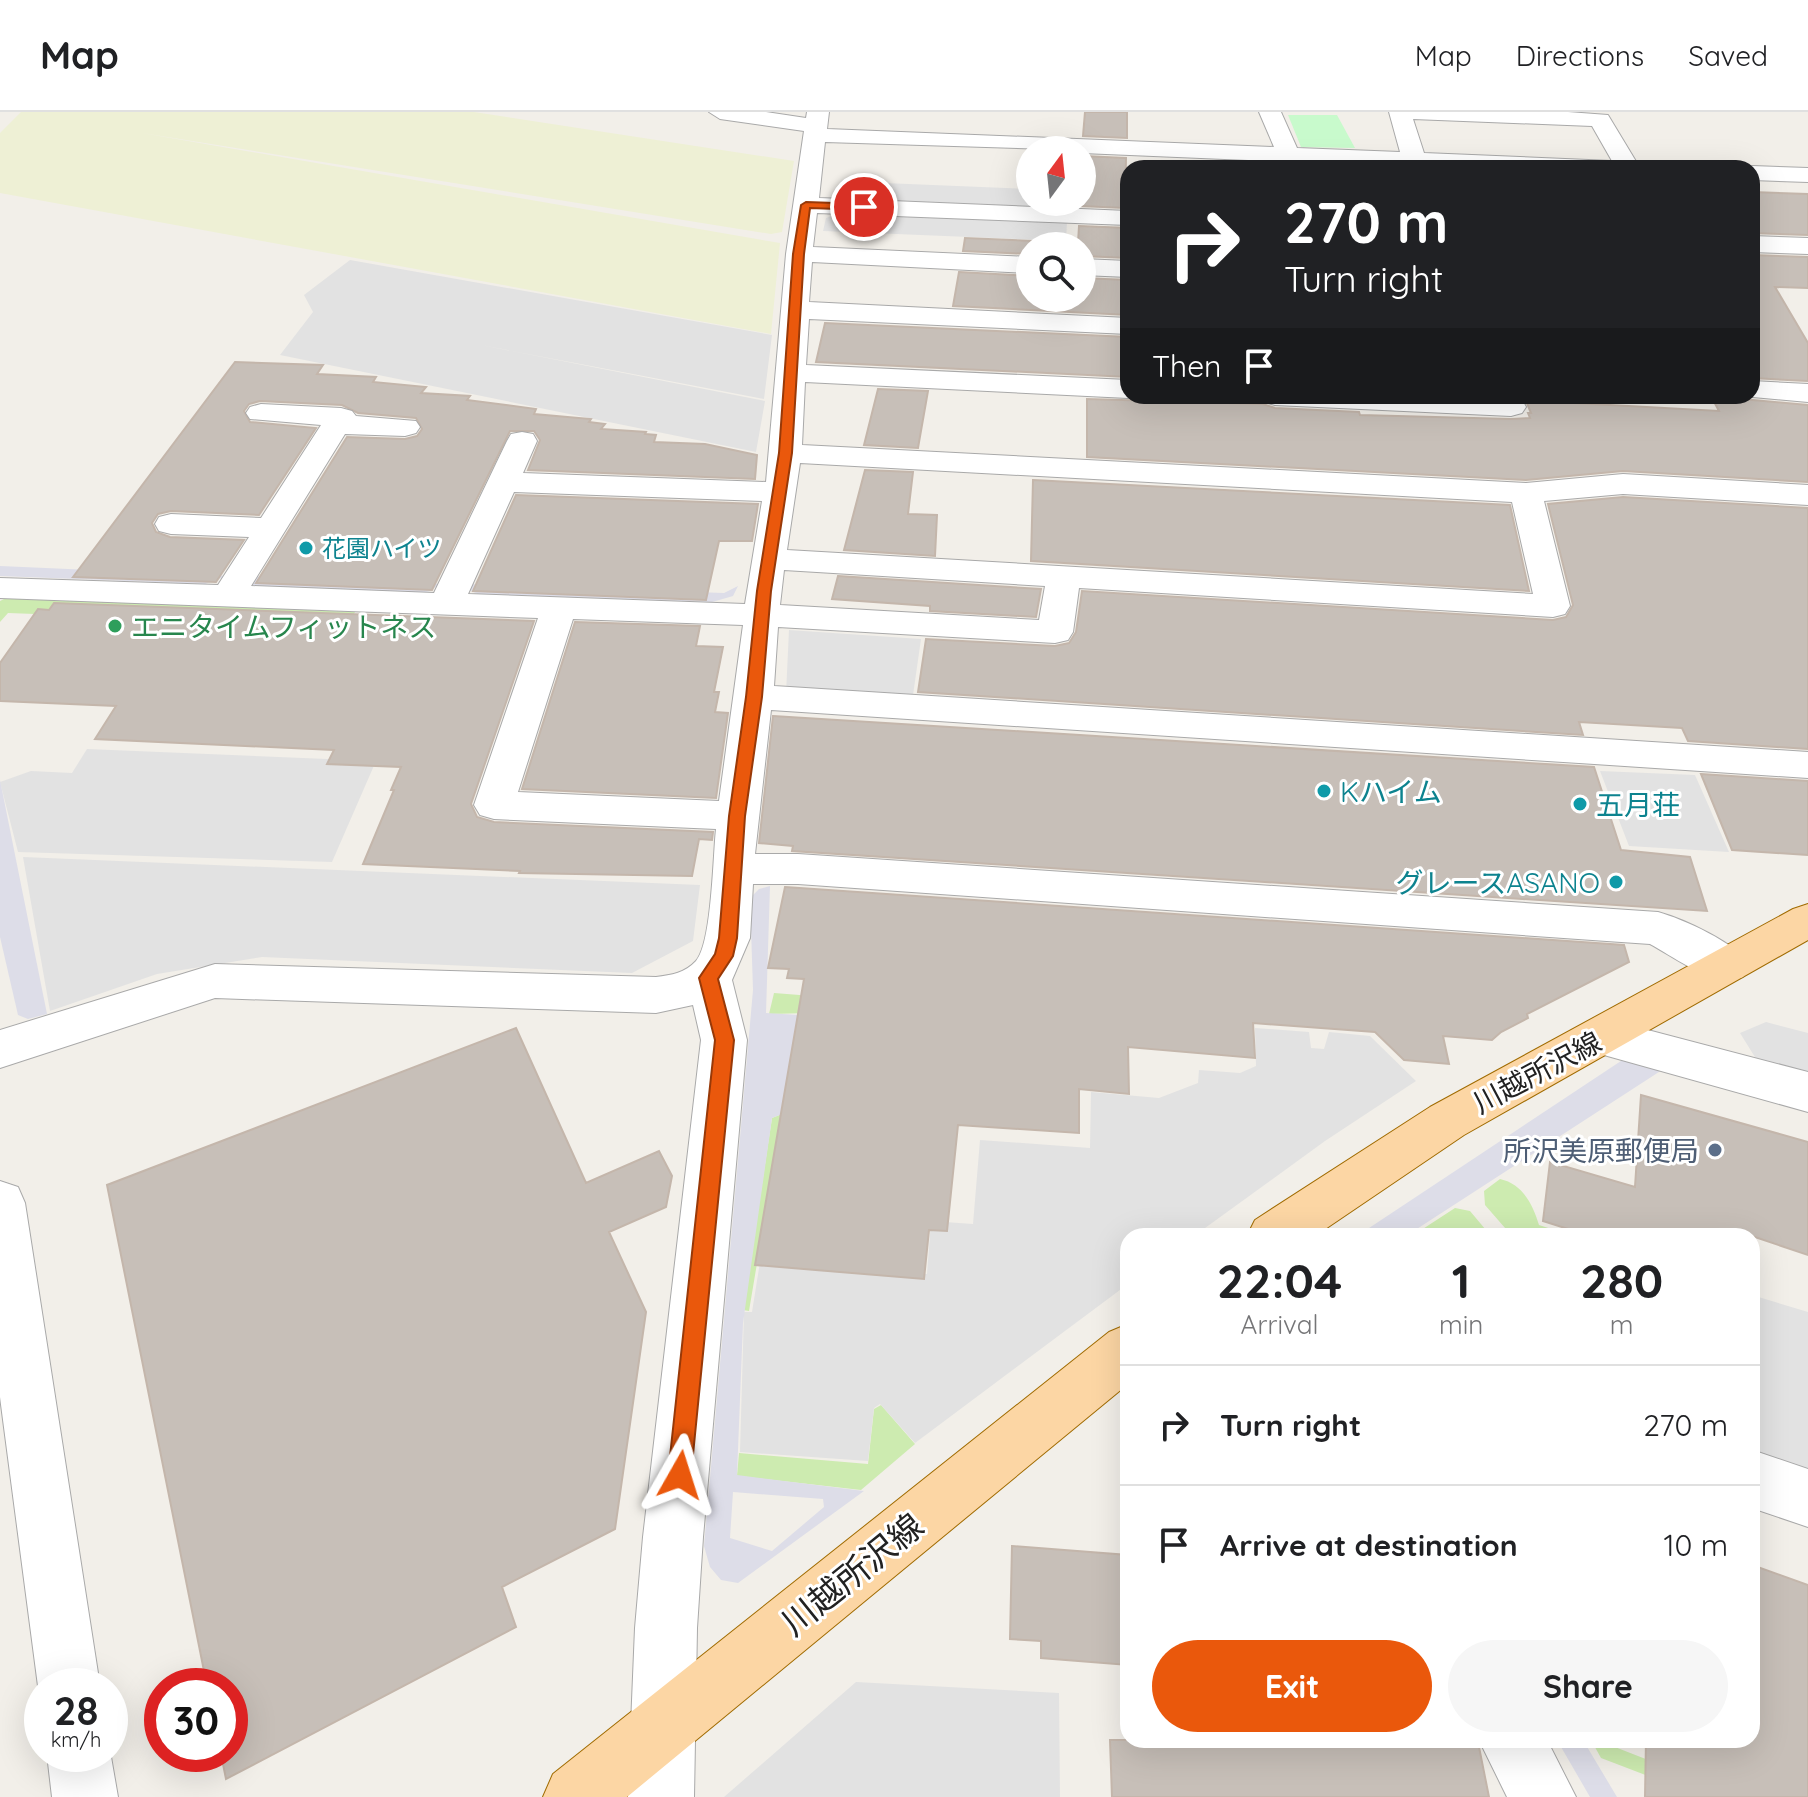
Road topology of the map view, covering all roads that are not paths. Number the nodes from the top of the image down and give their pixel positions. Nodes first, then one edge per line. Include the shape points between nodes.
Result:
1 (720, 112) edge
2 (1270, 112) edge
3 (816, 124) edge
4 (1289, 155) junction
5 (1414, 160) joint
6 (1623, 160) edge
7 (1760, 173) edge
8 (1808, 175) edge
9 (806, 205) junction
10 (1120, 218) edge
11 (1760, 244) edge
12 (1808, 246) edge
13 (799, 254) junction
14 (1016, 264) edge
15 (1096, 268) edge
16 (1120, 269) edge
17 (795, 310) junction
18 (1120, 326) edge
19 (793, 373) junction
20 (1120, 389) edge
21 (1760, 390) edge
22 (1808, 393) edge
23 (1447, 404) edge
24 (1509, 404) edge
25 (261, 413) dead end
26 (338, 421) junction
27 (405, 427) dead end
28 (522, 441) dead end
29 (786, 453) junction
30 (502, 482) junction
31 (781, 492) junction
32 (1526, 493) junction
33 (1808, 495) edge
34 (171, 524) dead end
35 (270, 528) junction
36 (769, 559) junction
37 (1064, 577) junction
38 (0, 588) edge
39 (228, 596) junction
40 (446, 604) junction
41 (559, 608) junction
42 (762, 615) junction
43 (754, 697) junction
44 (1808, 765) edge
45 (737, 816) junction
46 (732, 869) junction
47 (1808, 920) edge
48 (1727, 965) junction
49 (709, 978) junction
50 (1602, 1037) junction
51 (0, 1049) edge
52 (1808, 1092) edge
53 (0, 1203) edge
54 (1285, 1228) edge
55 (1120, 1356) edge
56 (1760, 1482) edge
57 (1808, 1498) edge
58 (66, 1668) edge
59 (665, 1725) junction
60 (1515, 1748) edge
61 (82, 1772) edge
62 (85, 1797) edge
63 (576, 1797) edge
64 (661, 1797) edge
65 (1543, 1797) edge

1 - 3 street
2 - 4 street
3 - 4 street via 1087,135
3 - 9 street
4 - 5 street
5 - 6 street via 1400,112 1600,120
7 - 8 street
9 - 10 street
9 - 13 street
11 - 12 street
13 - 14 street
13 - 17 street
15 - 16 street
17 - 18 street
17 - 19 street
19 - 20 street
19 - 29 street
21 - 22 street
23 - 24 street
25 - 26 street
26 - 27 street
26 - 35 street
28 - 30 street
29 - 31 street
29 - 32 street
30 - 31 street
30 - 40 street
31 - 36 street
32 - 33 street via 1623,484
32 - 37 street via 1553,606
34 - 35 street
35 - 39 street
36 - 37 street
36 - 42 street
37 - 42 street via 1055,632
38 - 39 street
39 - 40 street
40 - 41 street
41 - 42 street
41 - 45 street via 494,805
42 - 43 street
43 - 44 street
43 - 45 street
45 - 46 street
46 - 48 street via 798,869 1658,928
46 - 49 street via 728,938
47 - 48 main road, 川越所沢線
48 - 50 main road, 川越所沢線
49 - 51 street via 695,988 656,995 215,981
49 - 59 street via 724,1040 673,1537
50 - 52 street
50 - 54 main road, 川越所沢線 via 1447,1121
53 - 58 street
55 - 59 main road, 川越所沢線
56 - 57 street
59 - 63 main road, 川越所沢線
59 - 64 street
60 - 65 street
61 - 62 street

